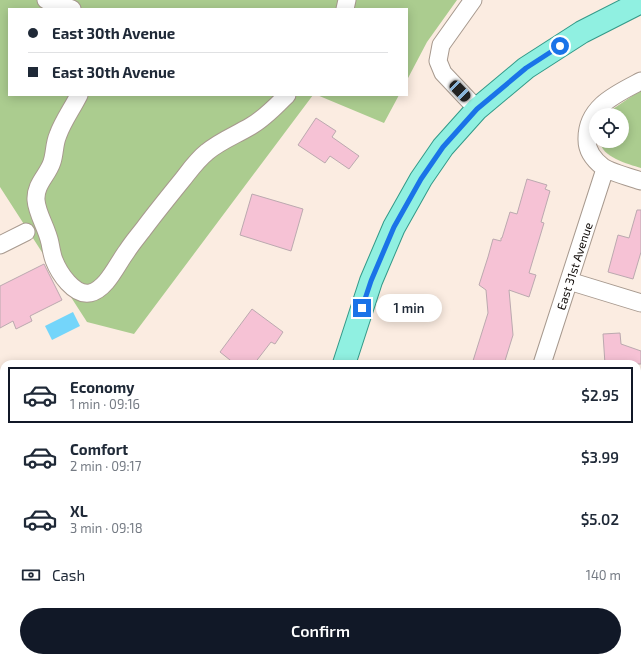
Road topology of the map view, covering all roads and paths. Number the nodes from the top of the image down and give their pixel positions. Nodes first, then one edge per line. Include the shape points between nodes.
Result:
1 (46, 0) edge
2 (473, 0) edge
3 (641, 2) edge
4 (69, 8) edge
5 (641, 81) edge
6 (78, 96) edge
7 (287, 96) edge
8 (477, 109) junction
9 (605, 168) junction
10 (641, 180) edge
11 (26, 232) dead end
12 (0, 245) edge
13 (569, 281) junction
14 (641, 303) edge
15 (345, 360) edge
16 (543, 360) edge

1 - 4 street
2 - 8 street via 441,45 438,60 443,73
3 - 8 main road via 582,32 526,68
5 - 9 street via 603,104 592,117 587,132 587,147 591,156
6 - 7 street via 57,136 53,161 37,188 36,202 49,237 54,260 61,273 75,289 89,293 104,285 127,250 212,147 250,127
8 - 15 main road via 443,147 421,179 394,227 371,281
9 - 10 street
9 - 13 street, East 31st Avenue
11 - 12 street
13 - 14 street
13 - 16 street, East 31st Avenue

